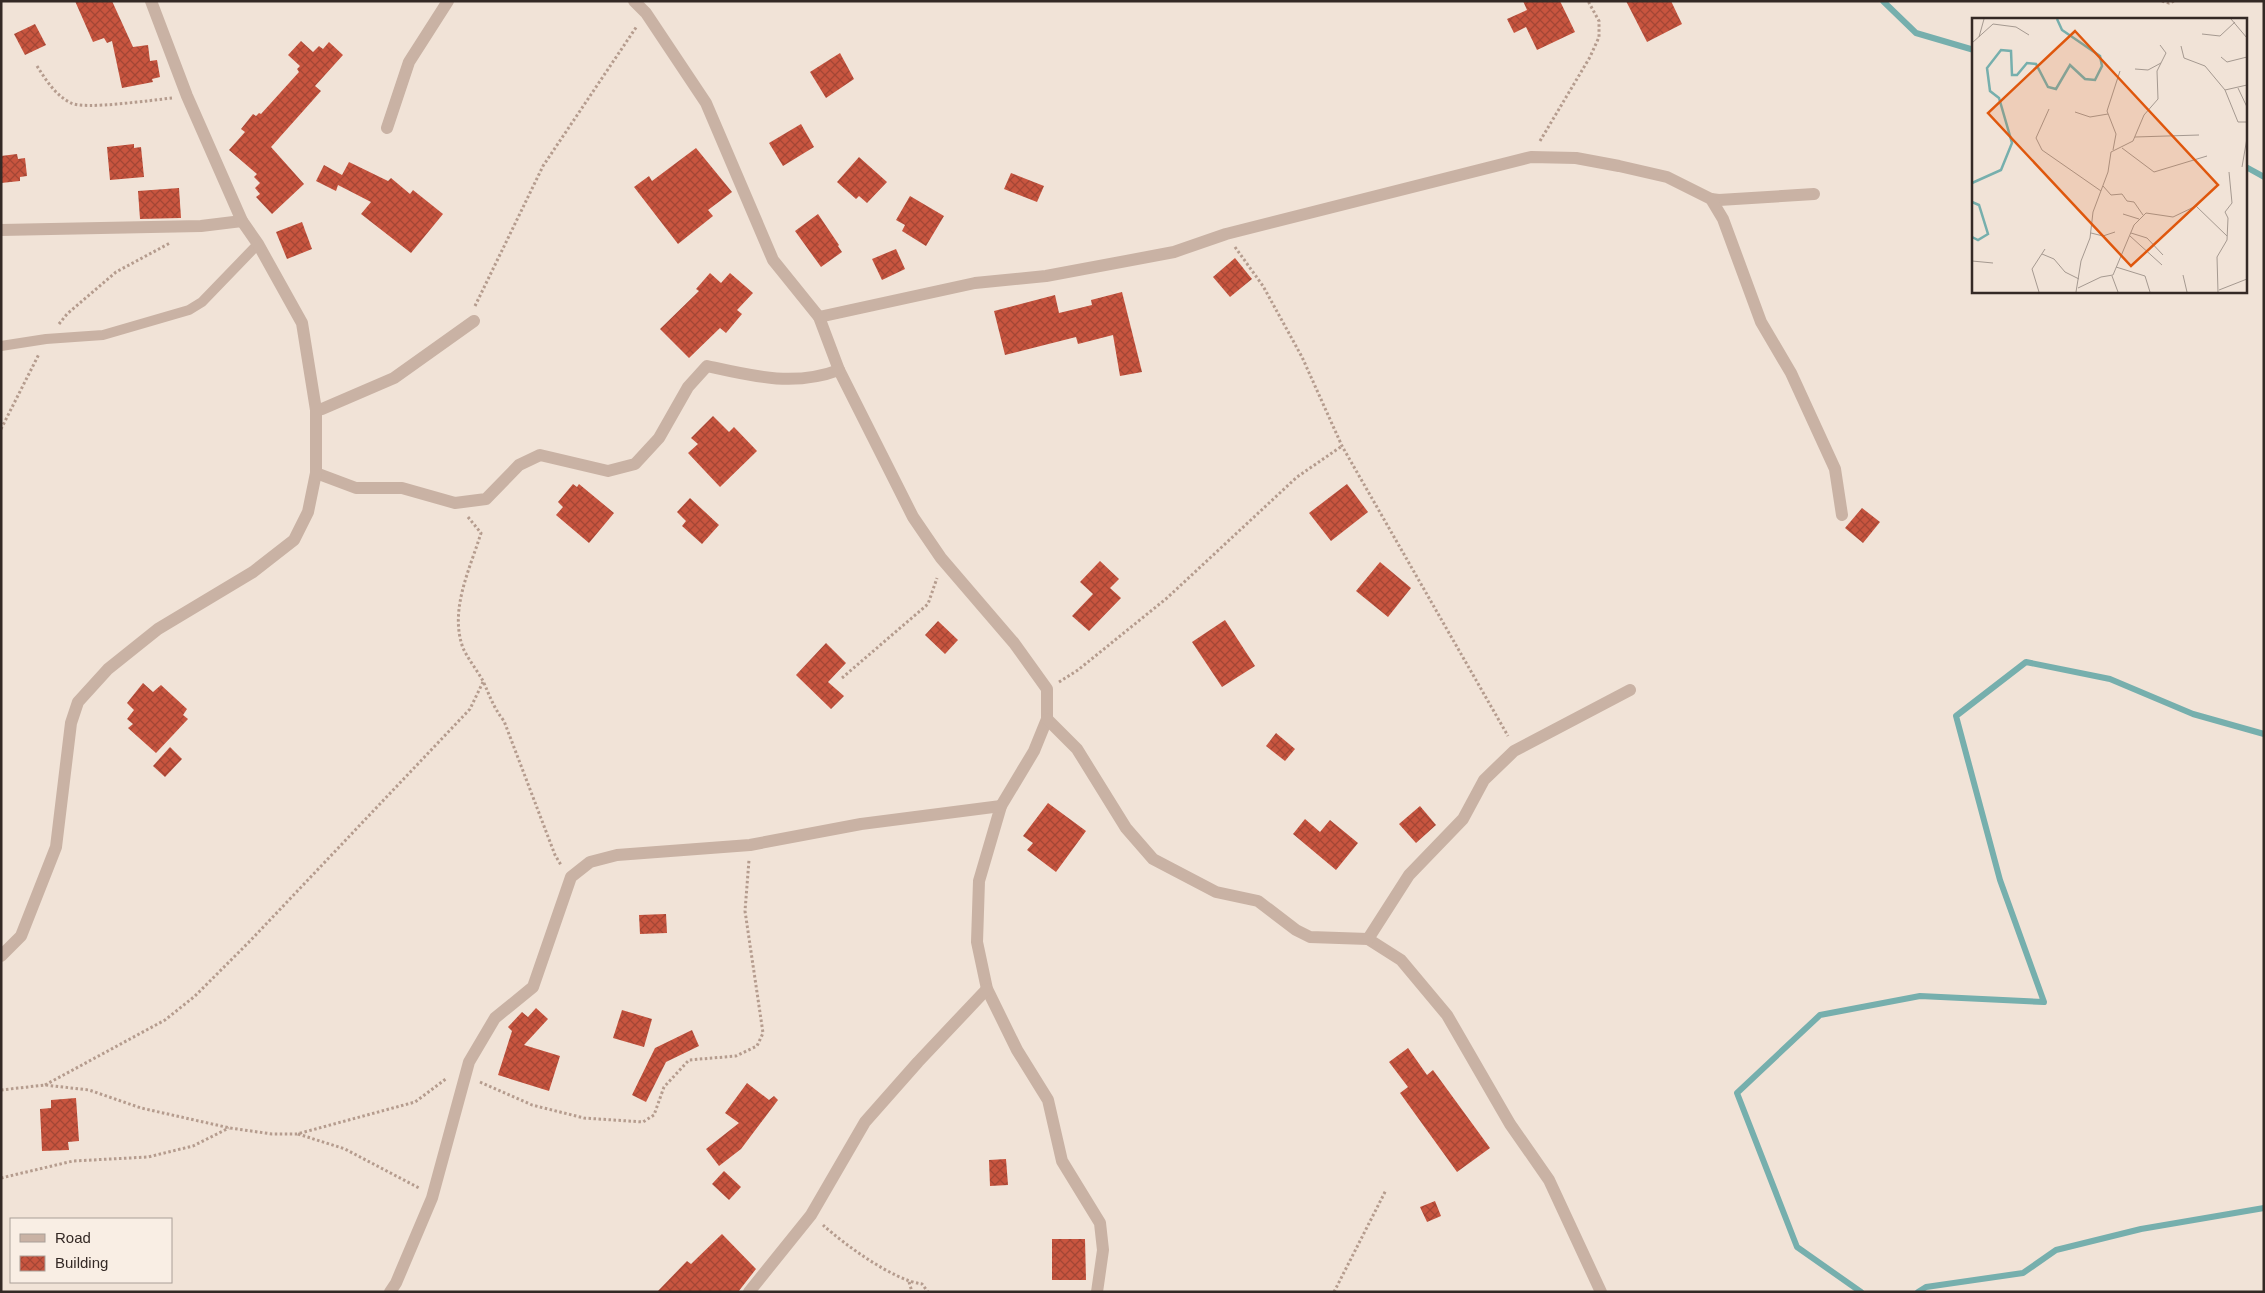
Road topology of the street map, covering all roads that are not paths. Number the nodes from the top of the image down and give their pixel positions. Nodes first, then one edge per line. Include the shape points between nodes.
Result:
1 (151, 1) edge
2 (448, 1) edge
3 (634, 1) edge
4 (387, 128) dead end
5 (1814, 194) dead end
6 (1711, 198) junction
7 (242, 221) junction
8 (1, 230) edge
9 (258, 244) junction
10 (819, 317) junction
11 (474, 321) road end
12 (1, 346) edge
13 (839, 370) junction
14 (316, 410) junction
15 (316, 473) junction
16 (1842, 515) dead end
17 (1630, 690) dead end
18 (1047, 719) junction
19 (1001, 806) junction
20 (1368, 939) junction
21 (1, 956) edge
22 (987, 989) junction
23 (390, 1292) edge
24 (750, 1292) edge
25 (1097, 1292) edge
26 (1601, 1292) edge

1 - 7 street via 187,96
2 - 4 street via 409,62
3 - 10 street via 646,13 706,103 773,260
5 - 6 street
6 - 10 street via 1667,178 1638,171 1576,158 1531,157 1226,234 1174,252 1046,276 975,283
6 - 16 street via 1723,219 1761,322 1791,373 1835,469
7 - 8 street via 201,226
7 - 9 street
9 - 12 lane via 202,302 189,310 103,335
9 - 14 street via 302,323
10 - 13 street
11 - 14 street via 394,378
13 - 15 street via 821,377 768,379 707,366 688,387 658,438 635,464 608,471 540,455 519,465 486,499 455,503 402,488 356,488
13 - 18 street via 913,517 941,558 1014,643 1047,689
14 - 15 street
15 - 21 street via 308,512 294,540 253,572 158,629 108,669 78,702 71,723 56,847 21,936
17 - 20 street via 1514,751 1484,780 1463,819 1409,875
18 - 19 street via 1034,751
18 - 20 street via 1077,749 1126,828 1153,859 1216,892 1258,901 1310,937
19 - 22 street via 979,881 976,911 977,942
19 - 23 street via 861,824 750,844 617,855 590,862 571,877 533,987 495,1018 469,1062 432,1198
20 - 26 street via 1401,960 1447,1015 1510,1124 1549,1180
22 - 24 street via 865,1122 812,1215
22 - 25 street via 1017,1050 1048,1100 1062,1161 1100,1223 1103,1250

